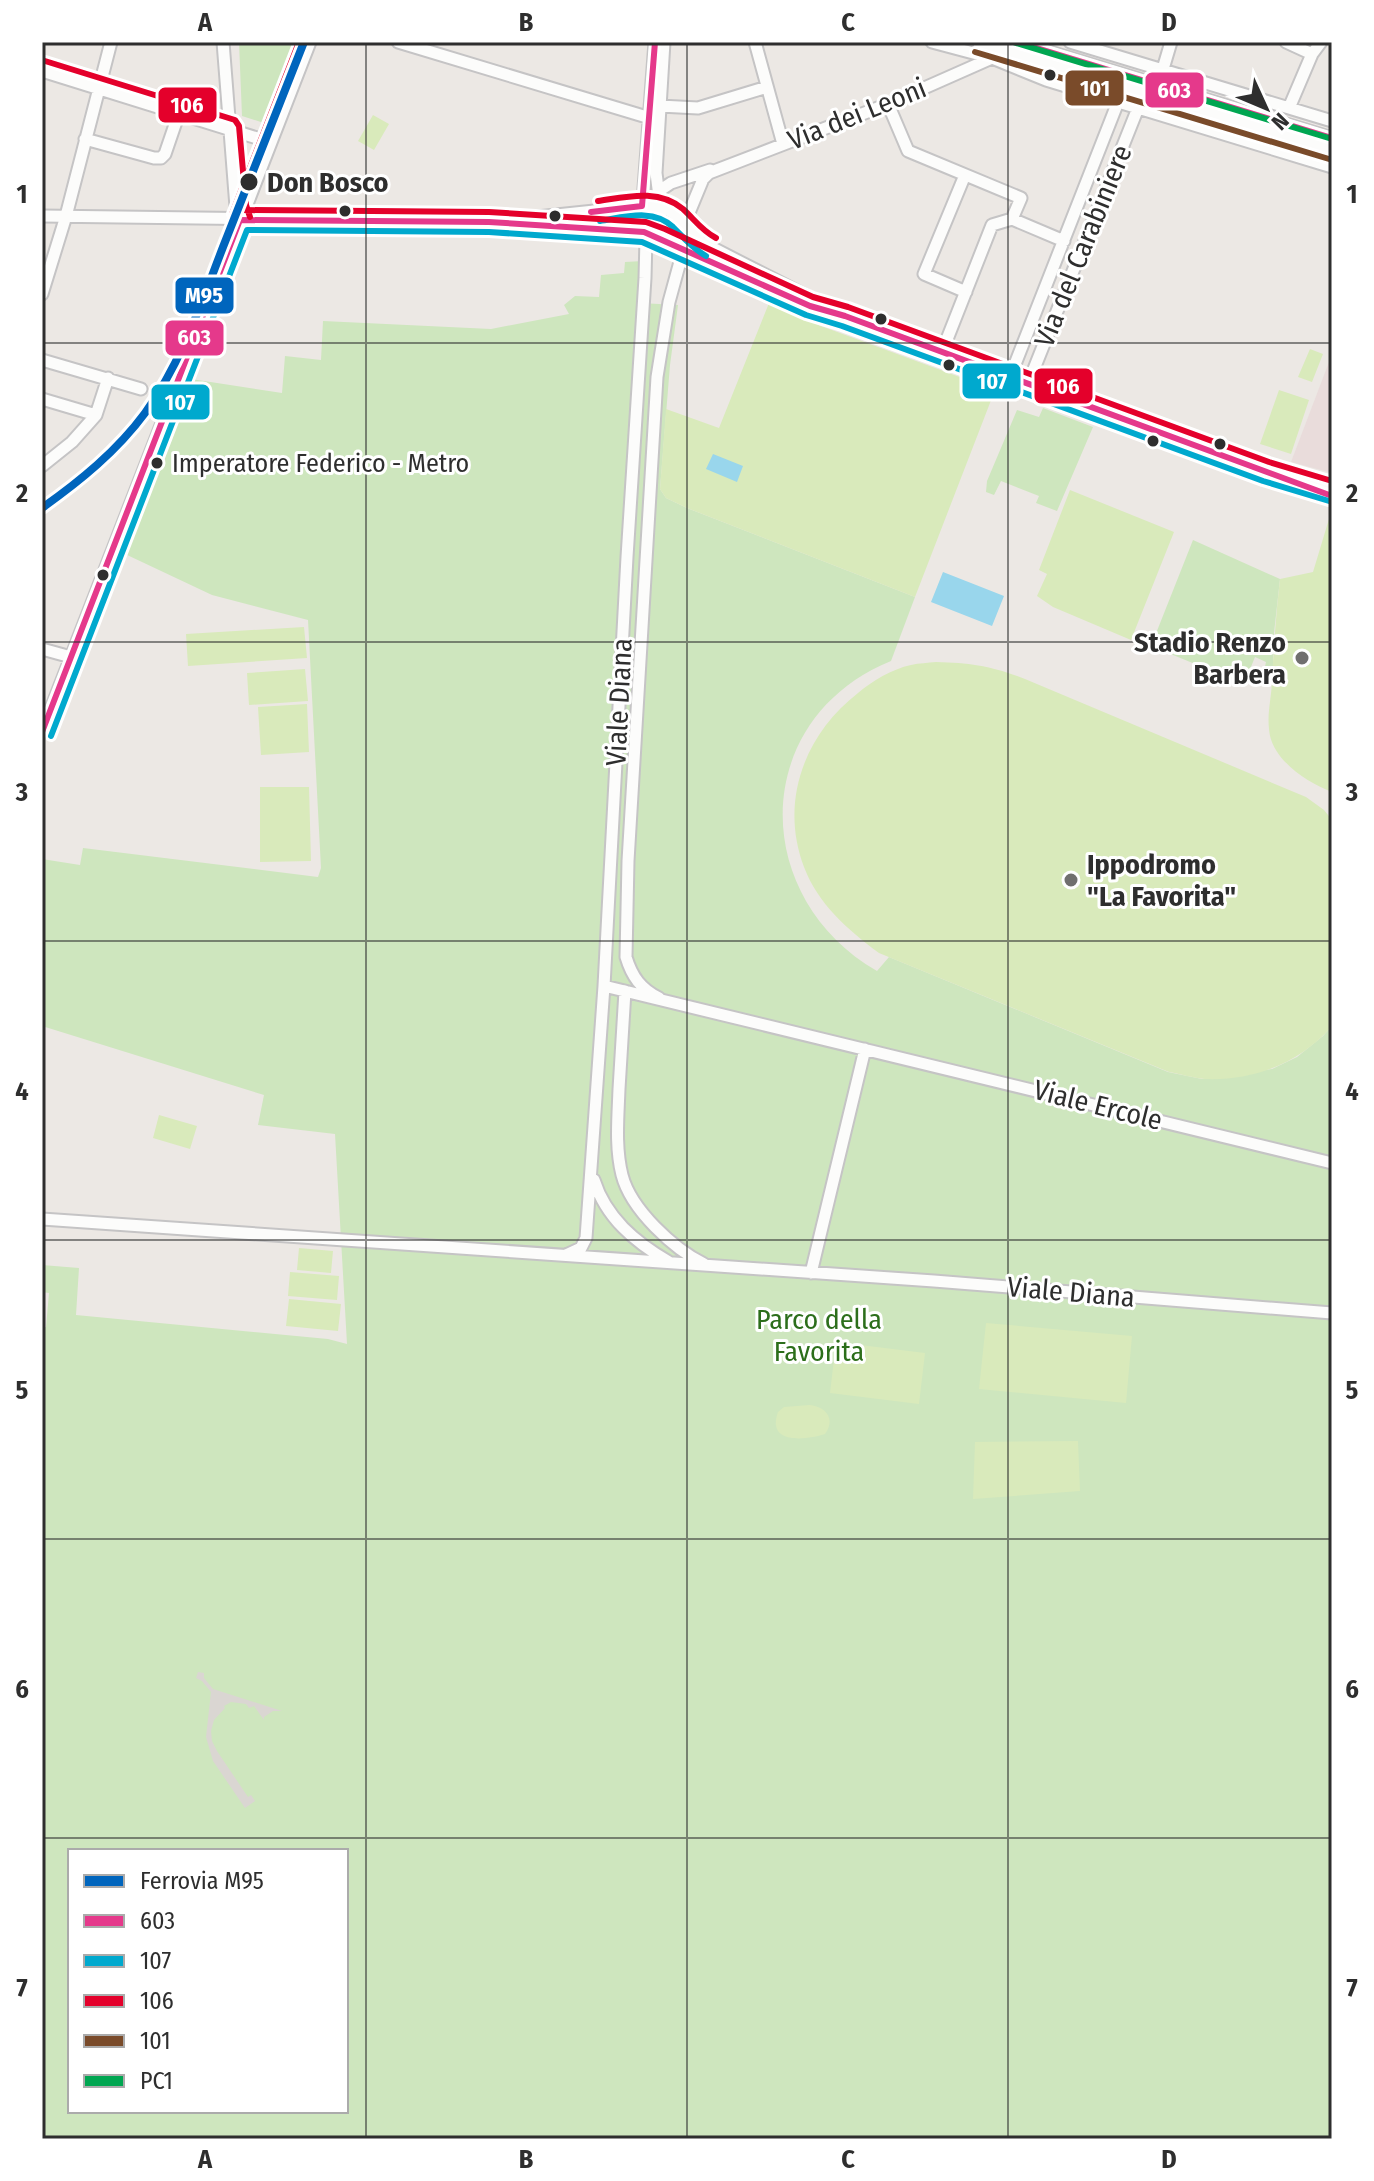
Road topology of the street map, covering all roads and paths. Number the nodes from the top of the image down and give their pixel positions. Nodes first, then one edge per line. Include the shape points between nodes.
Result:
1 (111, 42) edge
2 (223, 42) edge
3 (310, 42) edge
4 (398, 42) edge
5 (655, 42) edge
6 (664, 42) edge
7 (755, 42) edge
8 (932, 42) edge
9 (978, 42) edge
10 (1017, 42) edge
11 (1171, 42) edge
12 (1286, 42) edge
13 (1321, 42) edge
14 (1073, 43) edge
15 (1033, 45) edge
16 (991, 52) junction
17 (1312, 54) junction
18 (1163, 69) junction
19 (42, 71) edge
20 (767, 87) junction
21 (97, 88) junction
22 (1118, 102) junction
23 (888, 104) junction
24 (660, 106) junction
25 (1138, 108) junction
26 (1289, 108) junction
27 (179, 113) junction
28 (650, 118) junction
29 (1332, 121) edge
30 (229, 128) junction
31 (1332, 138) edge
32 (85, 139) junction
33 (270, 142) junction
34 (783, 144) junction
35 (1332, 149) edge
36 (722, 167) junction
37 (1332, 167) edge
38 (965, 175) junction
39 (645, 183) junction
40 (659, 191) junction
41 (642, 206) junction
42 (659, 206) junction
43 (628, 208) junction
44 (673, 213) junction
45 (42, 216) edge
46 (66, 216) junction
47 (1012, 219) junction
48 (240, 220) junction
49 (489, 222) junction
50 (684, 225) junction
51 (642, 226) junction
52 (1064, 241) junction
53 (683, 248) junction
54 (966, 292) junction
55 (42, 294) edge
56 (845, 316) junction
57 (942, 352) junction
58 (42, 360) edge
59 (1010, 377) junction
60 (108, 378) junction
61 (1028, 384) junction
62 (141, 389) dead end
63 (42, 399) edge
64 (96, 415) junction
65 (42, 466) edge
66 (1332, 494) edge
67 (42, 649) edge
68 (71, 657) junction
69 (42, 732) edge
70 (604, 986) junction
71 (625, 991) junction
72 (659, 998) junction
73 (865, 1049) junction
74 (1332, 1163) edge
75 (591, 1171) junction
76 (42, 1219) edge
77 (563, 1256) junction
78 (673, 1264) junction
79 (709, 1266) junction
80 (811, 1273) junction
81 (1332, 1313) edge

1 - 21 street
2 - 30 street
3 - 33 street
4 - 28 street
5 - 28 street, Viale Diana
6 - 24 street
7 - 20 street
8 - 16 street
9 - 16 street
10 - 15 street
11 - 18 street
12 - 17 street
13 - 17 street
14 - 18 street
15 - 31 street
16 - 22 street via 1036,76
16 - 23 street, Via dei Leoni
16 - 35 street
17 - 26 street
18 - 26 street
19 - 21 street
20 - 24 street via 698,108
20 - 34 street
21 - 27 street
21 - 32 street
22 - 25 street
22 - 52 street, Via del Carabiniere
23 - 34 street, Via dei Leoni
23 - 38 street via 908,151
24 - 40 street
25 - 37 street
25 - 61 street, Via del Carabiniere
26 - 29 street
27 - 30 street
27 - 32 street via 161,158
28 - 39 street, Viale Diana
30 - 33 street
30 - 48 street
32 - 46 street
33 - 48 street
34 - 36 street, Via dei Leoni
36 - 40 street, Via dei Leoni
36 - 50 street, Viale Diana via 703,179
38 - 47 street via 1021,198
38 - 54 street via 924,274
39 - 41 street, Viale Diana
39 - 43 street via 640,198
40 - 42 street
40 - 44 street
41 - 42 street
41 - 43 street
41 - 51 street, Viale Diana
42 - 44 street
42 - 51 street via 656,224 650,230
43 - 49 street
44 - 50 street
45 - 46 street
46 - 48 street
46 - 55 street
47 - 52 street
47 - 54 street via 992,225
48 - 49 street
48 - 68 street
49 - 51 street
50 - 53 street, Viale Diana
50 - 56 street via 701,242
51 - 53 street
51 - 70 street, Viale Diana via 645,278
52 - 59 street, Via del Carabiniere
53 - 56 street via 800,302
53 - 72 street, Viale Diana via 657,377 628,861 626,957 639,984
54 - 57 street
56 - 57 street
57 - 59 street
58 - 60 street
59 - 61 street
60 - 62 street
60 - 64 street
61 - 66 street
63 - 64 street
64 - 65 street
67 - 68 street
68 - 69 street
70 - 71 street, Viale Ercole
70 - 75 street, Viale Diana
71 - 72 street, Viale Ercole
71 - 79 street via 618,1126 623,1178 647,1217
72 - 73 street, Viale Ercole
73 - 74 street, Viale Ercole
73 - 80 street
75 - 77 street, Viale Diana via 584,1244
75 - 78 street, Viale Diana via 615,1220
76 - 77 street
77 - 78 street, Viale Diana
78 - 79 street, Viale Diana
79 - 80 street, Viale Diana
80 - 81 street, Viale Diana

